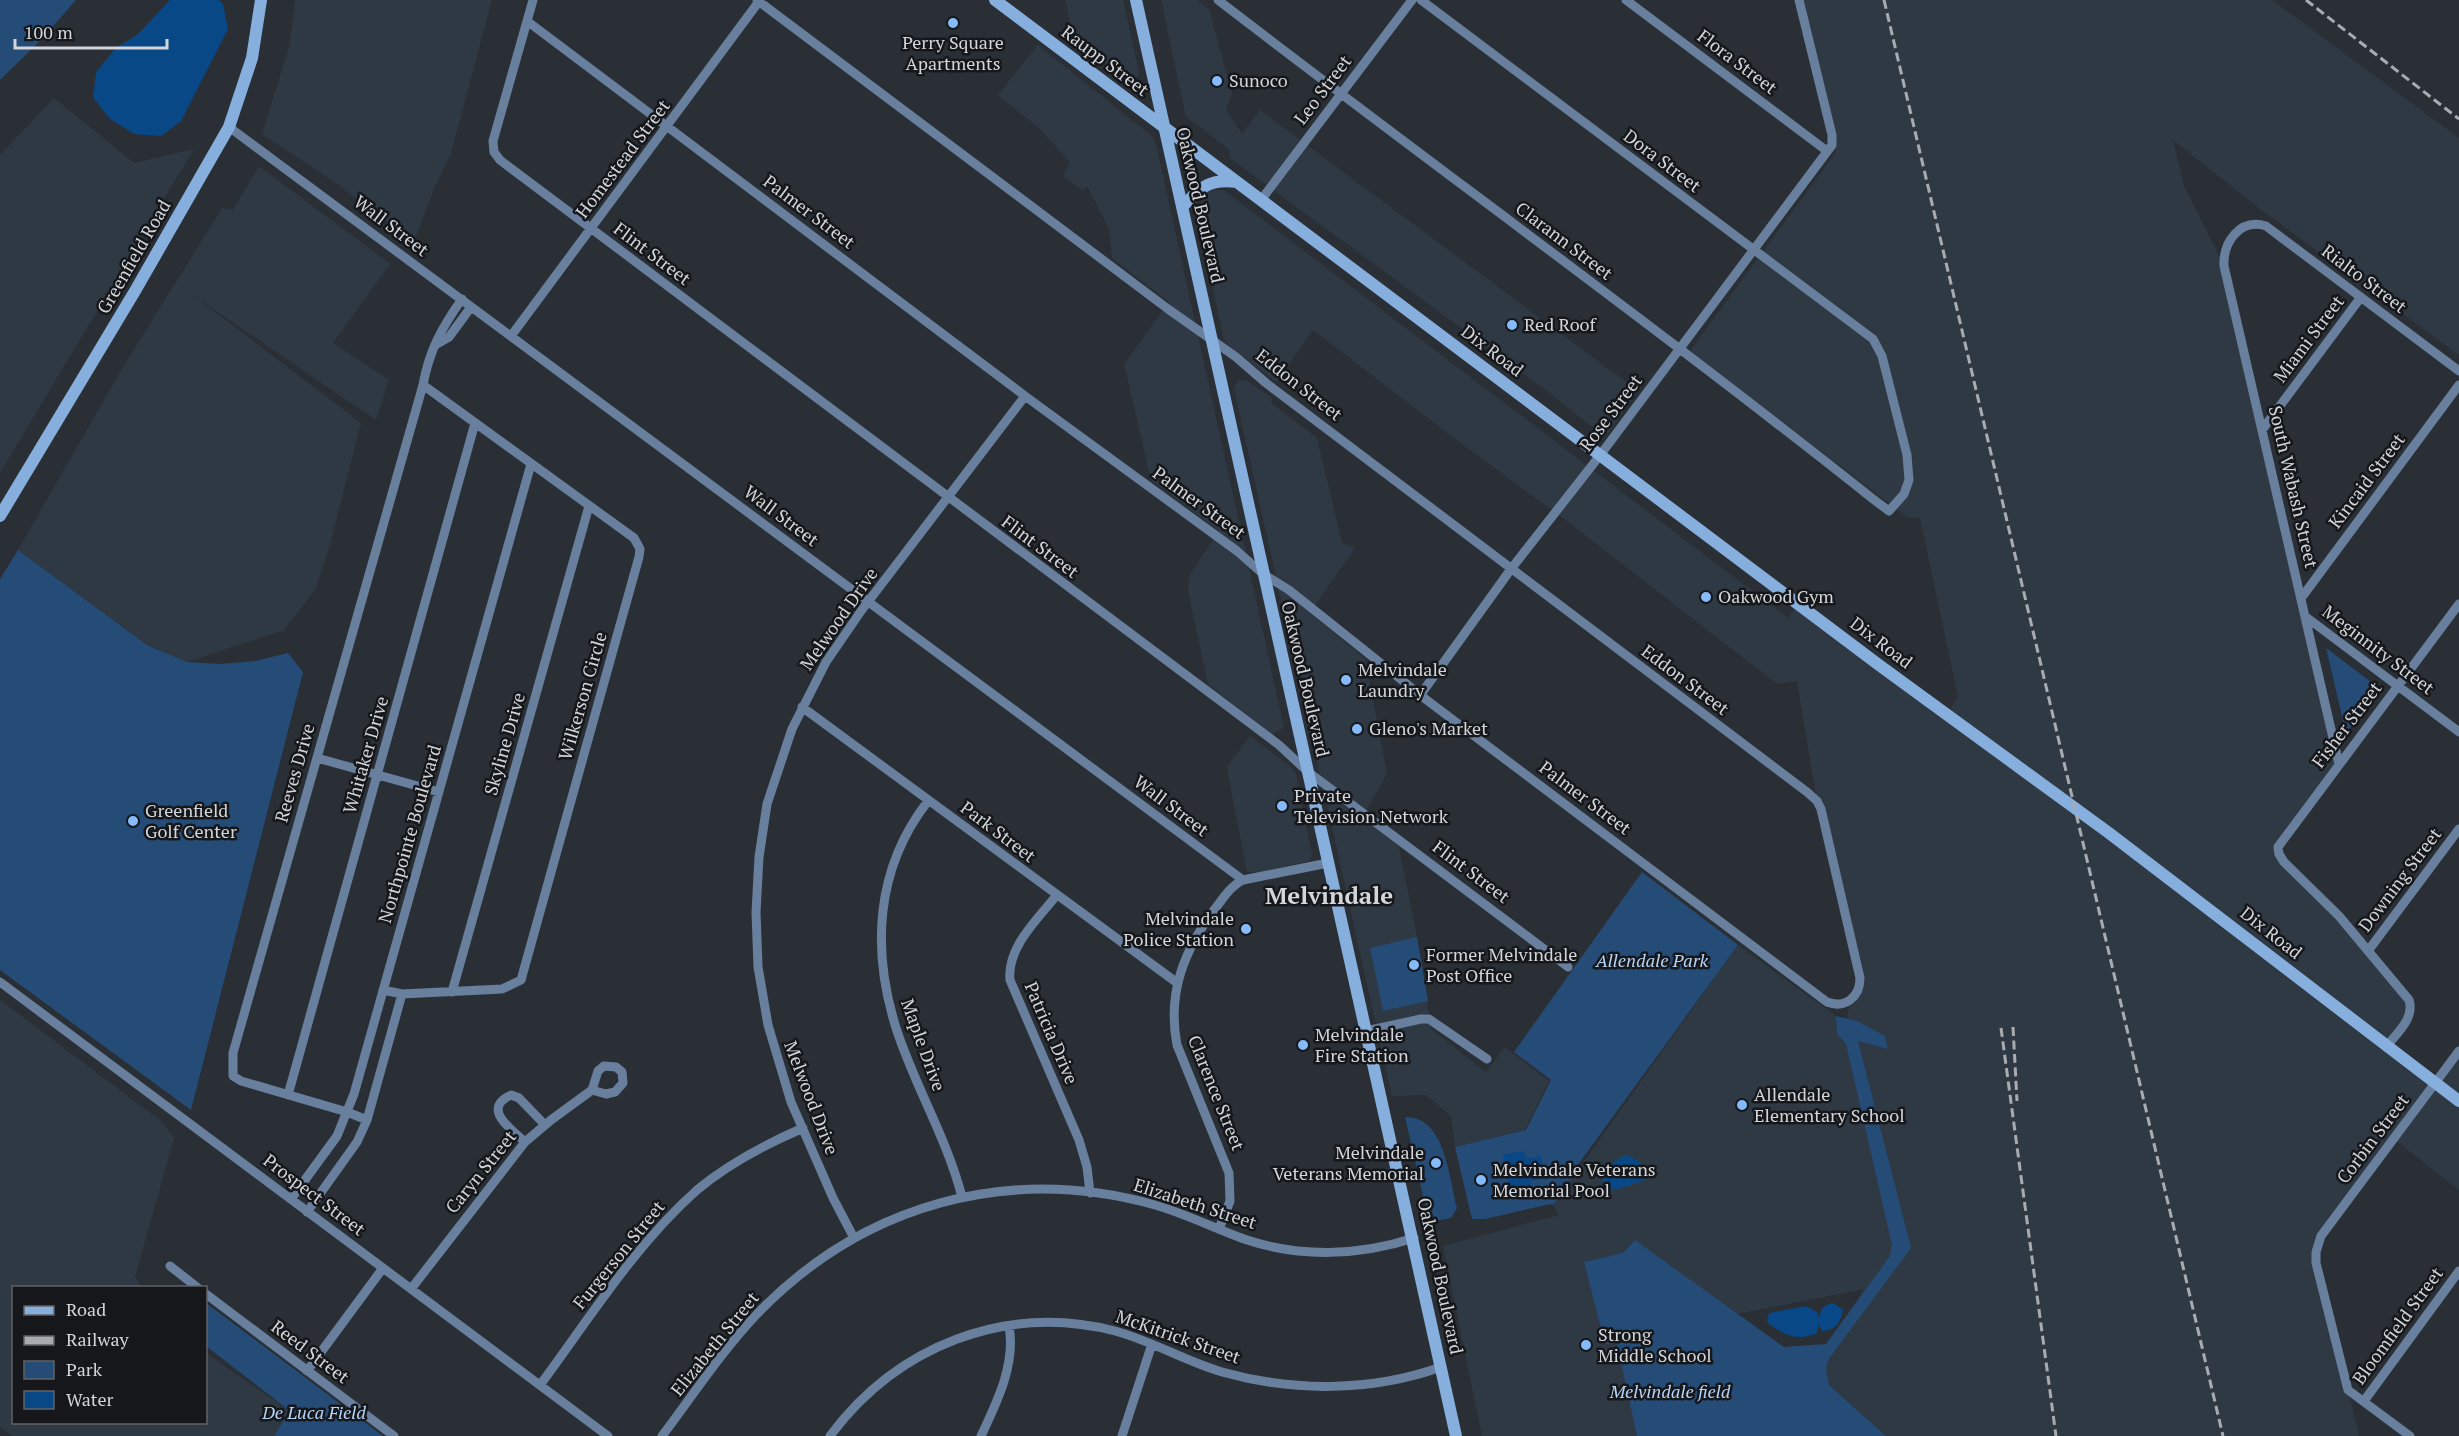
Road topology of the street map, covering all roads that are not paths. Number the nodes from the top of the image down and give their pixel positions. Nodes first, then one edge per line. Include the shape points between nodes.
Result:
1 (261, 0) edge
2 (533, 0) edge
3 (995, 0) edge
4 (1136, 0) edge
5 (1218, 0) edge
6 (1412, 0) edge
7 (1421, 0) edge
8 (1626, 0) edge
9 (1799, 0) edge
10 (759, 1) edge
11 (527, 21) junction
12 (1341, 94) junction
13 (668, 126) junction
14 (229, 127) junction
15 (1164, 128) junction
16 (1827, 151) junction
17 (1240, 182) junction
18 (1261, 200) junction
19 (1182, 207) junction
20 (2245, 226) joint
21 (592, 229) junction
22 (1754, 250) junction
23 (2361, 297) junction
24 (462, 299) junction
25 (471, 307) junction
26 (511, 336) junction
27 (1213, 341) junction
28 (435, 345) junction
29 (1681, 347) junction
30 (2459, 371) edge
31 (423, 385) junction
32 (2459, 386) edge
33 (1025, 396) junction
34 (475, 423) junction
35 (2262, 430) junction
36 (1601, 454) junction
37 (531, 464) junction
38 (949, 499) junction
39 (589, 506) junction
40 (1889, 511) joint
41 (0, 516) edge
42 (1511, 569) junction
43 (1263, 574) junction
44 (2302, 597) junction
45 (869, 602) junction
46 (2459, 604) edge
47 (2306, 616) junction
48 (2397, 686) junction
49 (1420, 694) junction
50 (802, 707) junction
51 (2459, 732) edge
52 (317, 758) junction
53 (2339, 764) junction
54 (1307, 771) junction
55 (377, 775) junction
56 (439, 792) junction
57 (928, 801) junction
58 (2459, 829) edge
59 (1328, 863) junction
60 (1243, 880) junction
61 (1056, 896) junction
62 (2368, 951) junction
63 (1568, 967) dead end
64 (0, 982) edge
65 (1176, 982) junction
66 (383, 990) junction
67 (453, 992) junction
68 (402, 994) junction
69 (1850, 1000) joint
70 (1366, 1031) junction
71 (2386, 1047) junction
72 (2459, 1051) edge
73 (1487, 1059) dead end
74 (2435, 1083) junction
75 (592, 1090) dead end
76 (288, 1095) junction
77 (2459, 1101) edge
78 (347, 1112) junction
79 (367, 1120) junction
80 (545, 1125) junction
81 (803, 1128) junction
82 (525, 1142) junction
83 (1090, 1192) junction
84 (962, 1197) junction
85 (291, 1199) junction
86 (308, 1212) junction
87 (1220, 1230) junction
88 (854, 1238) junction
89 (1414, 1238) junction
90 (170, 1266) dead end
91 (383, 1268) junction
92 (2459, 1271) edge
93 (197, 1286) edge
94 (411, 1290) junction
95 (207, 1295) edge
96 (1009, 1326) junction
97 (1152, 1344) junction
98 (1441, 1367) junction
99 (307, 1371) junction
100 (540, 1385) junction
101 (2364, 1401) junction
102 (394, 1436) edge
103 (608, 1436) edge
104 (663, 1436) edge
105 (830, 1436) edge
106 (981, 1436) edge
107 (1122, 1436) edge
108 (1456, 1436) edge
109 (2410, 1436) edge

1 - 14 main road, Greenfield Road via 252,58
2 - 11 street
3 - 15 main road, Raupp Street
4 - 15 main road, Oakwood Boulevard
5 - 12 street, Clarann Street
6 - 12 street, Leo Street
7 - 22 street, Dora Street
8 - 16 street, Flora Street
9 - 16 street via 1832,135
10 - 13 street, Homestead Street
10 - 27 street, Eddon Street
11 - 13 street, Palmer Street
11 - 21 street, Flint Street via 493,141 494,152
12 - 18 street, Leo Street
12 - 29 street, Clarann Street
13 - 21 street, Homestead Street
13 - 33 street, Palmer Street
14 - 24 street, Wall Street
14 - 41 main road, Greenfield Road
15 - 17 main road, Dix Road
15 - 19 main road, Oakwood Boulevard
16 - 22 street, Rose Street
17 - 18 main road, Dix Road
17 - 19 main road via 1220,180 1206,184
18 - 36 main road, Dix Road
19 - 27 main road, Oakwood Boulevard
20 - 23 street, Rialto Street via 2266,226
20 - 35 street, South Wabash Street via 2228,243 2224,266
21 - 26 street, Homestead Street
21 - 38 street, Flint Street
22 - 29 street, Rose Street
22 - 40 street, Dora Street via 1866,333 1880,351 1907,455 1904,494
23 - 30 street, Rialto Street
23 - 35 street, Miami Street
24 - 25 street, Wall Street
24 - 28 street, Reeves Drive
25 - 26 street, Wall Street
25 - 28 street, Reeves Drive via 449,337
26 - 45 street, Wall Street
27 - 42 street, Eddon Street
27 - 43 main road, Oakwood Boulevard
28 - 31 street, Reeves Drive via 427,360
29 - 36 street, Rose Street
29 - 40 street, Clarann Street
31 - 34 street, Wilkerson Circle
31 - 52 street, Reeves Drive
32 - 44 street, Kincaid Street
33 - 38 street, Melwood Drive
33 - 43 street, Palmer Street
34 - 37 street, Wilkerson Circle
34 - 55 street, Whitaker Drive
35 - 44 street, South Wabash Street
36 - 42 street, Rose Street
36 - 71 main road, Dix Road via 1879,665 2173,880
37 - 39 street, Wilkerson Circle
37 - 56 street, Northpointe Boulevard
38 - 45 street, Melwood Drive
38 - 54 street, Flint Street via 1279,745
39 - 67 street, Skyline Drive
39 - 67 street, Wilkerson Circle via 634,538 640,549 639,557 521,980 502,989
42 - 49 street, Rose Street
42 - 69 street, Eddon Street via 1817,801 1860,978 1859,990
43 - 49 street, Palmer Street via 1289,590
43 - 54 main road, Oakwood Boulevard
44 - 47 street, South Wabash Street
45 - 50 street, Melwood Drive via 826,662
45 - 60 street, Wall Street
46 - 48 street, Fisher Street
47 - 48 street, Meginnity Street
47 - 53 street, South Wabash Street
48 - 51 street, Meginnity Street
48 - 53 street, Fisher Street
49 - 69 street, Palmer Street via 1827,1002
50 - 57 street, Park Street
50 - 81 street, Melwood Drive via 781,756 767,804 756,912 758,967 768,1025 783,1080
52 - 55 street
52 - 76 street, Reeves Drive via 233,1053 233,1076
53 - 62 street, Fisher Street via 2278,847 2279,854
54 - 59 main road, Oakwood Boulevard
54 - 63 street, Flint Street
55 - 56 street
55 - 76 street, Whitaker Drive
56 - 66 street, Northpointe Boulevard
57 - 61 street, Park Street
57 - 84 street, Maple Drive via 906,832 889,871 882,911 883,960 897,1032 946,1147
58 - 62 street, Downing Street
59 - 60 street
59 - 70 main road, Oakwood Boulevard
60 - 65 street, Clarence Street via 1231,888 1197,933
61 - 65 street, Park Street
61 - 83 street, Patricia Drive via 1014,951 1010,980 1079,1140
62 - 71 street via 2406,994 2410,1004 2408,1018
64 - 85 street, Prospect Street
65 - 87 street, Clarence Street via 1173,1014 1177,1045 1229,1173 1230,1201
66 - 68 street, Wilkerson Circle
66 - 78 street, Northpointe Boulevard
67 - 68 street, Wilkerson Circle
68 - 79 street
70 - 73 street via 1429,1019
70 - 89 main road, Oakwood Boulevard
71 - 74 main road, Dix Road
72 - 74 street, Corbin Street
74 - 77 main road, Dix Road
74 - 101 street, Corbin Street via 2316,1248 2316,1263 2348,1390
75 - 80 street, Caryn Street
76 - 78 street, Reeves Drive
78 - 79 street, Reeves Drive
78 - 85 street, Northpointe Boulevard via 337,1136
79 - 86 street via 357,1142
80 - 82 street, Caryn Street
80 - 82 street via 519,1098 511,1095 503,1099 498,1115
81 - 88 street, Melwood Drive
81 - 100 street, Furgerson Street via 748,1155 697,1190 637,1254
82 - 94 street, Caryn Street
83 - 84 street, Elizabeth Street via 1024,1188
83 - 87 street, Elizabeth Street via 1155,1205
84 - 88 street, Elizabeth Street via 908,1213
85 - 86 street, Prospect Street
86 - 91 street, Prospect Street
87 - 89 street, Elizabeth Street via 1269,1246 1316,1252 1366,1250
88 - 104 street, Elizabeth Street via 803,1273 756,1315
89 - 98 main road, Oakwood Boulevard
90 - 93 street
91 - 94 street, Prospect Street
91 - 99 street
92 - 101 street, Bloomfield Street
94 - 100 street, Prospect Street
95 - 99 street, Reed Street
96 - 97 street, McKitrick Street via 1079,1324 1116,1331
96 - 105 street, McKitrick Street via 958,1338 920,1355 876,1387
96 - 106 street via 1007,1371
97 - 98 street, McKitrick Street via 1222,1372 1293,1384 1370,1384
97 - 107 street
98 - 108 main road, Oakwood Boulevard
99 - 102 street, Reed Street
100 - 103 street, Prospect Street
101 - 109 street

